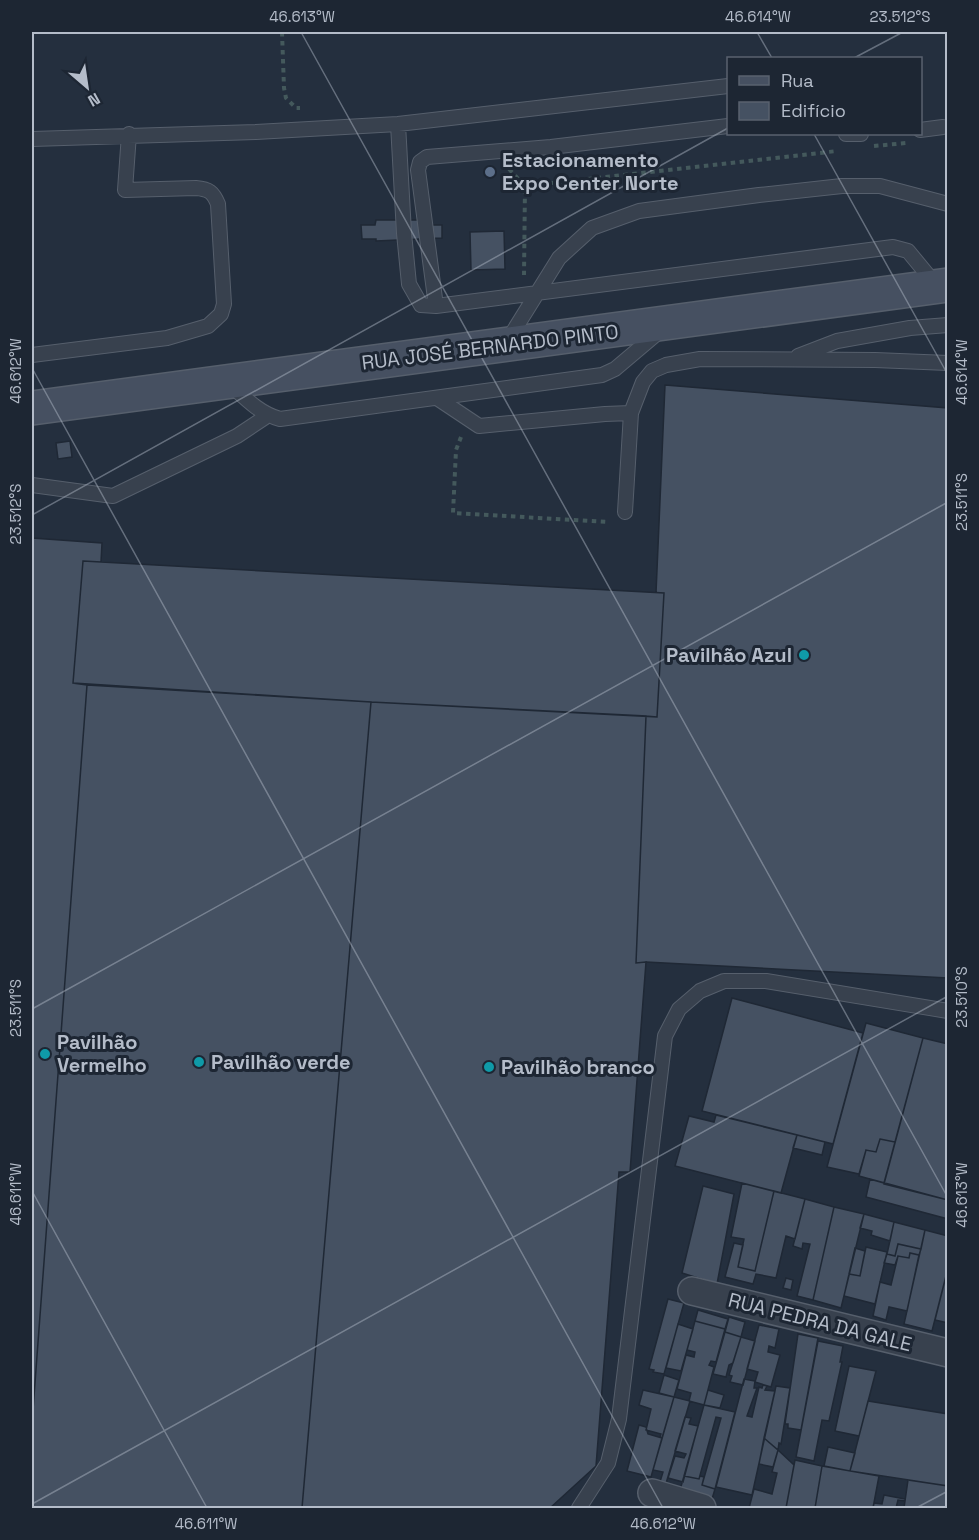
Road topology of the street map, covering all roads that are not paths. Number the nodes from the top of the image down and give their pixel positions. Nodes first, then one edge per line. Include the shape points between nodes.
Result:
1 (727, 86) edge
2 (398, 124) junction
3 (727, 126) edge
4 (943, 127) dead end
5 (922, 130) edge
6 (129, 134) junction
7 (32, 139) edge
8 (944, 202) edge
9 (942, 286) edge
10 (537, 294) junction
11 (436, 306) junction
12 (669, 324) junction
13 (948, 325) edge
14 (505, 344) junction
15 (32, 356) edge
16 (789, 360) junction
17 (948, 363) edge
18 (227, 382) junction
19 (437, 398) junction
20 (32, 408) edge
21 (631, 413) junction
22 (267, 416) junction
23 (32, 485) edge
24 (625, 512) road end
25 (948, 1011) edge
26 (692, 1291) dead end
27 (948, 1353) edge
28 (652, 1493) dead end
29 (579, 1509) edge
30 (702, 1509) edge

1 - 2 lane
2 - 6 lane
2 - 11 lane via 409,284 421,305
3 - 11 lane via 427,157 418,170
4 - 5 lane
6 - 7 lane
6 - 15 lane via 125,190 196,188 214,194 219,204 224,304 221,314 208,326 167,338
8 - 10 lane via 880,186 842,186 639,211 592,228 559,258
9 - 10 lane via 908,252 893,247
9 - 12 street, RUA JOSÉ BERNARDO PINTO
10 - 11 lane
10 - 14 lane
12 - 14 street, RUA JOSÉ BERNARDO PINTO
12 - 19 lane via 603,375
13 - 16 lane via 837,341
14 - 18 street, RUA JOSÉ BERNARDO PINTO
16 - 17 lane
16 - 21 lane via 700,359 666,365 652,371 643,382
18 - 20 street, RUA JOSÉ BERNARDO PINTO
18 - 22 lane
19 - 21 lane via 479,426
19 - 22 lane via 280,419
21 - 24 lane
22 - 23 lane via 237,436 112,496
25 - 29 lane via 766,981 724,981 700,991 679,1009 665,1036 619,1419 608,1463
26 - 27 street, RUA PEDRA DA GALE
28 - 30 street

